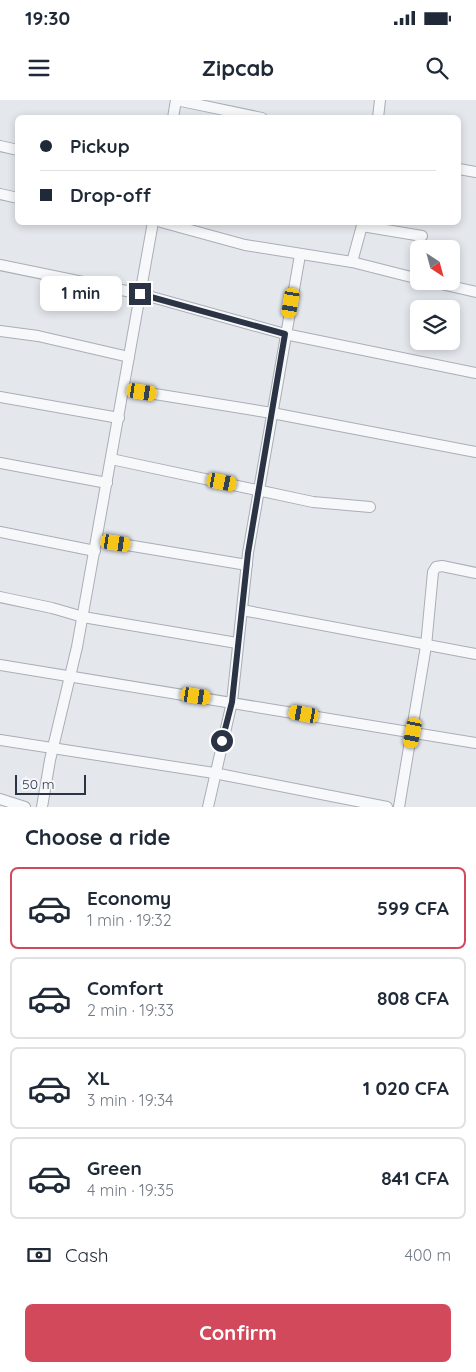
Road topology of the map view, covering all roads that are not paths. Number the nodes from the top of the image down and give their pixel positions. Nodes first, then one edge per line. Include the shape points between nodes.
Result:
1 (176, 100) edge
2 (380, 100) edge
3 (173, 115) edge
4 (248, 115) edge
5 (378, 115) edge
6 (0, 146) edge
7 (15, 149) edge
8 (461, 169) edge
9 (476, 172) edge
10 (0, 194) edge
11 (15, 197) edge
12 (152, 225) edge
13 (172, 225) edge
14 (363, 225) edge
15 (368, 225) edge
16 (422, 236) dead end
17 (300, 255) junction
18 (352, 262) junction
19 (0, 265) edge
20 (410, 277) edge
21 (460, 288) edge
22 (476, 292) edge
23 (140, 294) junction
24 (0, 331) edge
25 (285, 334) junction
26 (129, 357) junction
27 (476, 373) edge
28 (124, 390) junction
29 (0, 398) edge
30 (272, 413) junction
31 (119, 418) junction
32 (476, 452) edge
33 (111, 459) junction
34 (0, 463) edge
35 (107, 483) junction
36 (259, 489) junction
37 (370, 507) dead end
38 (0, 532) edge
39 (96, 546) junction
40 (247, 565) junction
41 (476, 574) edge
42 (0, 598) edge
43 (242, 610) junction
44 (83, 617) junction
45 (237, 643) junction
46 (426, 646) junction
47 (476, 654) edge
48 (0, 665) edge
49 (70, 677) junction
50 (232, 702) junction
51 (413, 733) junction
52 (0, 740) edge
53 (476, 743) edge
54 (53, 747) junction
55 (214, 773) junction
56 (0, 799) edge
57 (25, 807) edge
58 (42, 807) edge
59 (208, 807) edge
60 (388, 807) edge
61 (399, 807) edge

1 - 3 street
1 - 4 street
2 - 5 street
6 - 7 street
8 - 9 street
10 - 11 street
12 - 23 street
13 - 17 street via 245,245
14 - 18 street
15 - 16 street
17 - 18 street
17 - 25 street
18 - 20 street
19 - 23 street
21 - 22 street
23 - 25 street
23 - 26 street
24 - 26 street via 38,336
25 - 27 street
25 - 30 street
26 - 28 street
28 - 30 street
28 - 31 street
29 - 31 street
30 - 32 street
30 - 36 street
31 - 33 street
33 - 35 street
33 - 36 street
34 - 35 street
35 - 39 street
36 - 37 street via 313,502
36 - 40 street
38 - 39 street
39 - 40 street
39 - 44 street
40 - 43 street
41 - 46 street via 436,567
42 - 44 street
43 - 45 street
43 - 46 street
44 - 45 street
44 - 49 street
45 - 50 street
46 - 47 street
46 - 51 street
48 - 49 street
49 - 50 street
49 - 54 street
50 - 51 street
50 - 55 street
51 - 53 street
51 - 61 street
52 - 54 street
54 - 55 street
54 - 58 street
55 - 59 street
55 - 60 street
56 - 57 street

